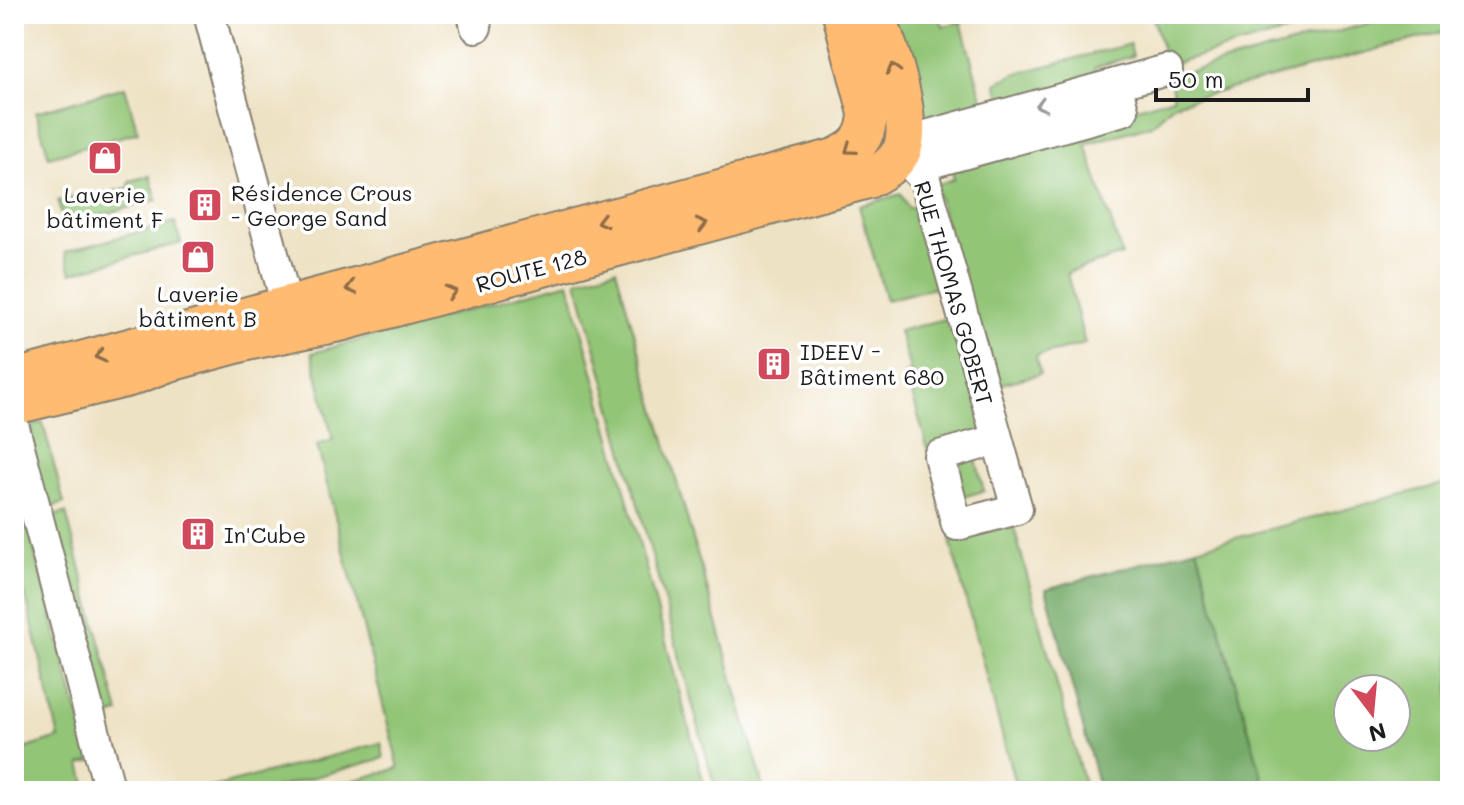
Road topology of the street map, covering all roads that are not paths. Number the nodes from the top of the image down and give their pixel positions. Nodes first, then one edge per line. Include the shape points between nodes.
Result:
1 (209, 14) edge
2 (842, 14) edge
3 (875, 14) edge
4 (1167, 70) dead end
5 (900, 153) junction
6 (290, 318) junction
7 (14, 379) edge
8 (14, 405) edge
9 (14, 428) edge
10 (996, 440) dead end
11 (110, 791) edge

1 - 6 street
2 -> 6 main road, ROUTE 128 via 868,113 867,127 853,150
5 -> 3 main road via 906,138 904,114
4 - 5 street via 1116,84 1123,110 999,130 933,162
6 -> 5 main road, ROUTE 128 via 340,322 831,190 868,179 888,168
5 - 10 street, RUE THOMAS GOBERT via 925,180
6 -> 7 main road, ROUTE 128
6 - 8 main road, ROUTE 128 via 247,341
9 - 11 street

